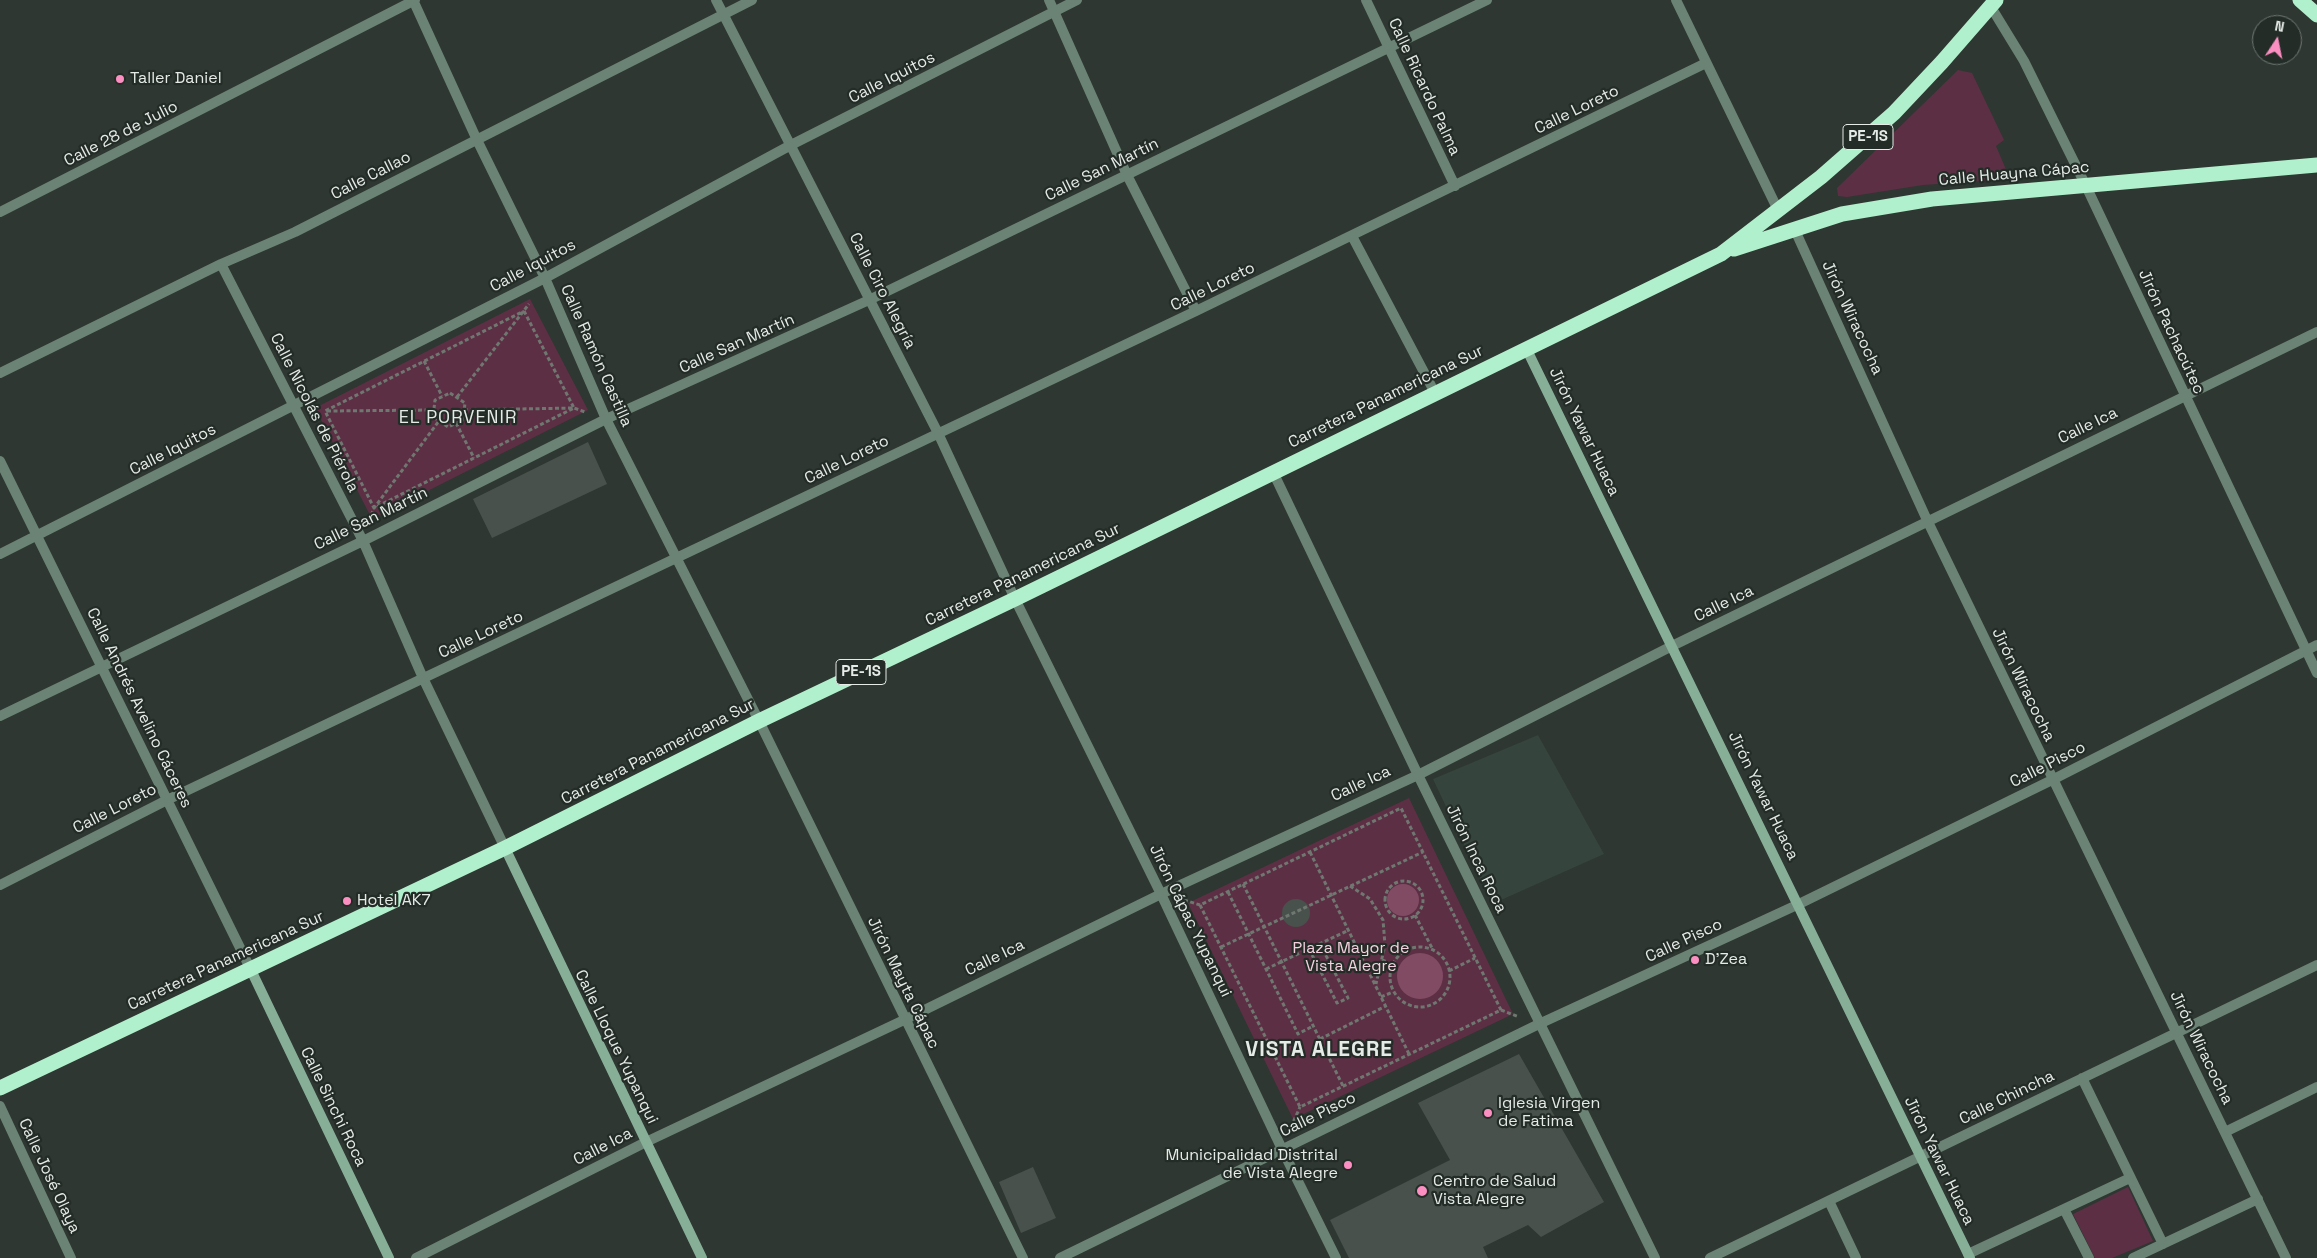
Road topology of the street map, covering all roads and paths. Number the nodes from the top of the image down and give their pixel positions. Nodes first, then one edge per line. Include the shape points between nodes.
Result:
1 (414, 0) edge
2 (716, 0) edge
3 (752, 0) edge
4 (1049, 0) edge
5 (1077, 0) edge
6 (1366, 0) edge
7 (1487, 0) edge
8 (1676, 0) edge
9 (2300, 0) edge
10 (1994, 3) edge
11 (1054, 12) junction
12 (723, 15) junction
13 (2317, 16) edge
14 (1390, 47) junction
15 (1706, 63) junction
16 (477, 140) junction
17 (792, 145) junction
18 (2317, 165) edge
19 (1127, 175) junction
20 (1454, 186) junction
21 (2086, 186) junction
22 (1778, 210) junction
23 (0, 212) edge
24 (1794, 228) junction
25 (1352, 236) junction
26 (1721, 254) junction
27 (221, 264) junction
28 (545, 278) junction
29 (869, 300) junction
30 (530, 303) dead end
31 (1196, 311) junction
32 (524, 312) junction
33 (2317, 332) edge
34 (1526, 348) junction
35 (424, 361) junction
36 (0, 373) edge
37 (1436, 393) junction
38 (442, 396) junction
39 (2184, 396) junction
40 (457, 397) junction
41 (294, 406) junction
42 (574, 408) junction
43 (434, 410) junction
44 (464, 410) junction
45 (325, 411) junction
46 (606, 419) junction
47 (439, 421) junction
48 (456, 423) junction
49 (938, 433) junction
50 (474, 458) junction
51 (0, 461) edge
52 (1273, 472) junction
53 (374, 508) junction
54 (1928, 520) junction
55 (37, 536) junction
56 (363, 541) junction
57 (0, 554) edge
58 (678, 558) junction
59 (1015, 599) junction
60 (2317, 645) edge
61 (1672, 646) junction
62 (2306, 651) junction
63 (103, 668) junction
64 (2317, 673) edge
65 (424, 678) junction
66 (0, 716) edge
67 (759, 721) junction
68 (1418, 775) junction
69 (2052, 780) junction
70 (167, 800) junction
71 (505, 848) junction
72 (1310, 852) junction
73 (1423, 852) junction
74 (0, 884) edge
75 (1243, 884) junction
76 (1349, 886) junction
77 (1228, 892) junction
78 (1161, 894) junction
79 (1331, 895) junction
80 (1385, 904) junction
81 (1798, 904) junction
82 (1377, 909) junction
83 (1415, 915) junction
84 (1264, 926) junction
85 (1349, 930) junction
86 (1249, 934) junction
87 (1320, 944) junction
88 (1221, 947) junction
89 (1309, 949) junction
90 (1432, 949) junction
91 (1475, 958) junction
92 (1382, 960) junction
93 (1281, 962) junction
94 (1392, 964) junction
95 (2317, 966) edge
96 (250, 968) junction
97 (1266, 969) junction
98 (1450, 971) junction
99 (1375, 985) junction
100 (1393, 992) junction
101 (1381, 997) junction
102 (1386, 1006) junction
103 (904, 1020) junction
104 (1539, 1024) junction
105 (1313, 1026) junction
106 (2177, 1032) junction
107 (1320, 1039) junction
108 (1410, 1054) junction
109 (2082, 1078) junction
110 (1343, 1086) junction
111 (2317, 1087) edge
112 (0, 1088) edge
113 (0, 1106) edge
114 (2225, 1132) junction
115 (646, 1142) junction
116 (1282, 1149) junction
117 (1920, 1156) junction
118 (2130, 1178) junction
119 (2258, 1199) junction
120 (1828, 1201) junction
121 (2064, 1209) junction
122 (2163, 1244) junction
123 (1969, 1256) edge
124 (71, 1258) edge
125 (389, 1258) edge
126 (416, 1258) edge
127 (702, 1258) edge
128 (1023, 1258) edge
129 (1060, 1258) edge
130 (1336, 1258) edge
131 (1655, 1258) edge
132 (1710, 1258) edge
133 (1856, 1258) edge
134 (2089, 1258) edge
135 (2133, 1258) edge
136 (2286, 1258) edge

1 - 16 street, Calle Ramón Castilla
1 - 23 street, Calle 28 de Julio
2 - 12 street, Calle Ciro Alegría
3 - 12 street, Calle Callao
4 - 11 street
5 - 11 street, Calle Iquitos
6 - 14 street, Calle Ricardo Palma
7 - 14 street, Calle San Martín
8 - 15 street
9 - 13 highway
10 - 21 street, Jirón Pachacútec
10 - 22 highway, Carretera Panamericana Sur / PE-1S via 1894,113
11 - 17 street, Calle Iquitos
11 - 19 street
12 - 16 street, Calle Callao
12 - 17 street, Calle Ciro Alegría
14 - 19 street, Calle San Martín
14 - 20 street, Calle Ricardo Palma
15 - 20 street, Calle Loreto
15 - 22 street
16 - 27 street, Calle Callao via 295,232
16 - 28 street, Calle Ramón Castilla
17 - 28 street, Calle Iquitos
17 - 29 street, Calle Ciro Alegría
18 - 21 highway, Calle Huayna Cápac
19 - 29 street, Calle San Martín
19 - 31 street
20 - 25 street, Calle Loreto
21 - 24 highway, Calle Huayna Cápac via 1932,199 1842,214
21 - 39 street, Jirón Pachacútec
22 - 26 highway, Carretera Panamericana Sur / PE-1S
24 - 26 highway, Calle Huayna Cápac
24 - 54 street, Jirón Wiracocha
25 - 31 street, Calle Loreto
25 - 37 street
26 - 34 highway, Carretera Panamericana Sur / PE-1S
27 - 36 street, Calle Callao
27 - 41 street, Calle Nicolás de Piérola
28 - 41 street, Calle Iquitos
28 - 46 street, Calle Ramón Castilla
29 - 46 street, Calle San Martín
29 - 49 street, Calle Ciro Alegría
30 - 32 path
31 - 49 street, Calle Loreto
32 - 35 path
32 - 40 path
32 - 42 path
33 - 39 street, Calle Ica
34 - 37 highway, Carretera Panamericana Sur / PE-1S
34 - 61 street, Jirón Yawar Huaca
35 - 38 path
35 - 45 path
37 - 52 highway, Carretera Panamericana Sur / PE-1S
38 - 40 path via 450,393
38 - 43 path via 434,400
39 - 54 street, Calle Ica
39 - 62 street, Jirón Pachacútec
40 - 44 path via 465,402
41 - 45 path
41 - 55 street, Calle Iquitos
41 - 56 street, Calle Nicolás de Piérola
42 - 44 path
42 - 46 path
42 - 50 path
43 - 45 path
43 - 47 path via 433,417
44 - 48 path via 463,420
45 - 53 path
46 - 56 street, Calle San Martín
46 - 58 street, Calle Ramón Castilla
47 - 48 path via 448,427
47 - 53 path
48 - 50 path
49 - 58 street, Calle Loreto
49 - 59 street, Calle Ciro Alegría
50 - 53 path
51 - 55 street, Calle Andrés Avelino Cáceres
52 - 59 highway, Carretera Panamericana Sur / PE-1S
52 - 68 street, Jirón Inca Roca
53 - 56 path
54 - 61 street, Calle Ica
54 - 69 street, Jirón Wiracocha
55 - 57 street, Calle Iquitos
55 - 63 street, Calle Andrés Avelino Cáceres
56 - 63 street, Calle San Martín
56 - 65 street, Calle Nicolás de Piérola
58 - 65 street, Calle Loreto
58 - 67 street, Calle Ramón Castilla
59 - 67 highway, Carretera Panamericana Sur / PE-1S
59 - 78 street, Jirón Cápac Yupanqui
60 - 62 street, Calle Pisco
61 - 68 street, Calle Ica
61 - 81 street, Jirón Yawar Huaca
62 - 64 street, Jirón Pachacútec
62 - 69 street, Calle Pisco
63 - 66 street, Calle San Martín
63 - 70 street, Calle Andrés Avelino Cáceres
65 - 70 street, Calle Loreto
65 - 71 street, Calle Nicolás de Piérola
67 - 71 highway, Carretera Panamericana Sur / PE-1S
67 - 103 street, Jirón Mayta Cápac
68 - 78 street, Calle Ica
68 - 104 street, Jirón Inca Roca
69 - 81 street, Calle Pisco
69 - 106 street, Jirón Wiracocha
70 - 74 street, Calle Loreto
70 - 96 street, Calle Andrés Avelino Cáceres
71 - 96 highway, Carretera Panamericana Sur / PE-1S
71 - 115 street, Calle Lloque Yupanqui
72 - 73 path via 1401,808
72 - 75 path
72 - 79 path
73 - 76 path
73 - 91 path
75 - 77 path
75 - 84 path
76 - 79 path
76 - 82 path via 1361,892
77 - 86 path
77 - 88 path via 1200,905
78 - 103 street, Calle Ica
78 - 116 street, Jirón Cápac Yupanqui
79 - 84 path
79 - 85 path
80 - 82 path
80 - 83 path via 1391,915 1398,918 1405,920
80 - 83 path via 1389,888 1402,881 1410,882 1423,899
81 - 104 street, Calle Pisco
81 - 117 street, Jirón Yawar Huaca
82 - 92 path via 1385,932
83 - 90 path
84 - 86 path
84 - 93 path
85 - 87 path
85 - 99 path
86 - 88 path
86 - 97 path
87 - 89 path
87 - 89 path via 1348,998 1337,1004
88 - 110 path via 1300,1107
89 - 93 path
90 - 94 path via 1413,947 1397,956
90 - 98 path via 1440,954
91 - 98 path
91 - 108 path via 1501,1010
92 - 94 path
92 - 99 path
93 - 97 path
93 - 105 path
94 - 100 path via 1389,973
95 - 106 street, Calle Chincha
96 - 112 highway, Carretera Panamericana Sur / PE-1S
96 - 125 street, Calle Sinchi Roca
97 - 105 path via 1298,1034
98 - 100 path via 1448,990 1442,998 1426,1007 1407,1004
99 - 101 path
100 - 101 path
101 - 102 path
102 - 107 path
102 - 108 path
103 - 115 street, Calle Ica
103 - 128 street, Jirón Mayta Cápac
104 - 116 street, Calle Pisco
104 - 131 street, Jirón Inca Roca
105 - 107 path
106 - 109 street, Calle Chincha
106 - 114 street, Jirón Wiracocha
107 - 110 path
108 - 110 path
109 - 117 street, Calle Chincha
109 - 118 street
111 - 114 street
113 - 124 street, Calle José Olaya
114 - 119 street, Jirón Wiracocha
115 - 126 street, Calle Ica
115 - 127 street, Calle Lloque Yupanqui
116 - 129 street, Calle Pisco
116 - 130 street, Jirón Cápac Yupanqui
117 - 120 street, Calle Chincha
117 - 123 street, Jirón Yawar Huaca
118 - 121 street
118 - 122 street
119 - 122 street
119 - 136 street, Jirón Wiracocha
120 - 132 street, Calle Chincha
120 - 133 street
121 - 123 street
121 - 134 street
122 - 135 street

